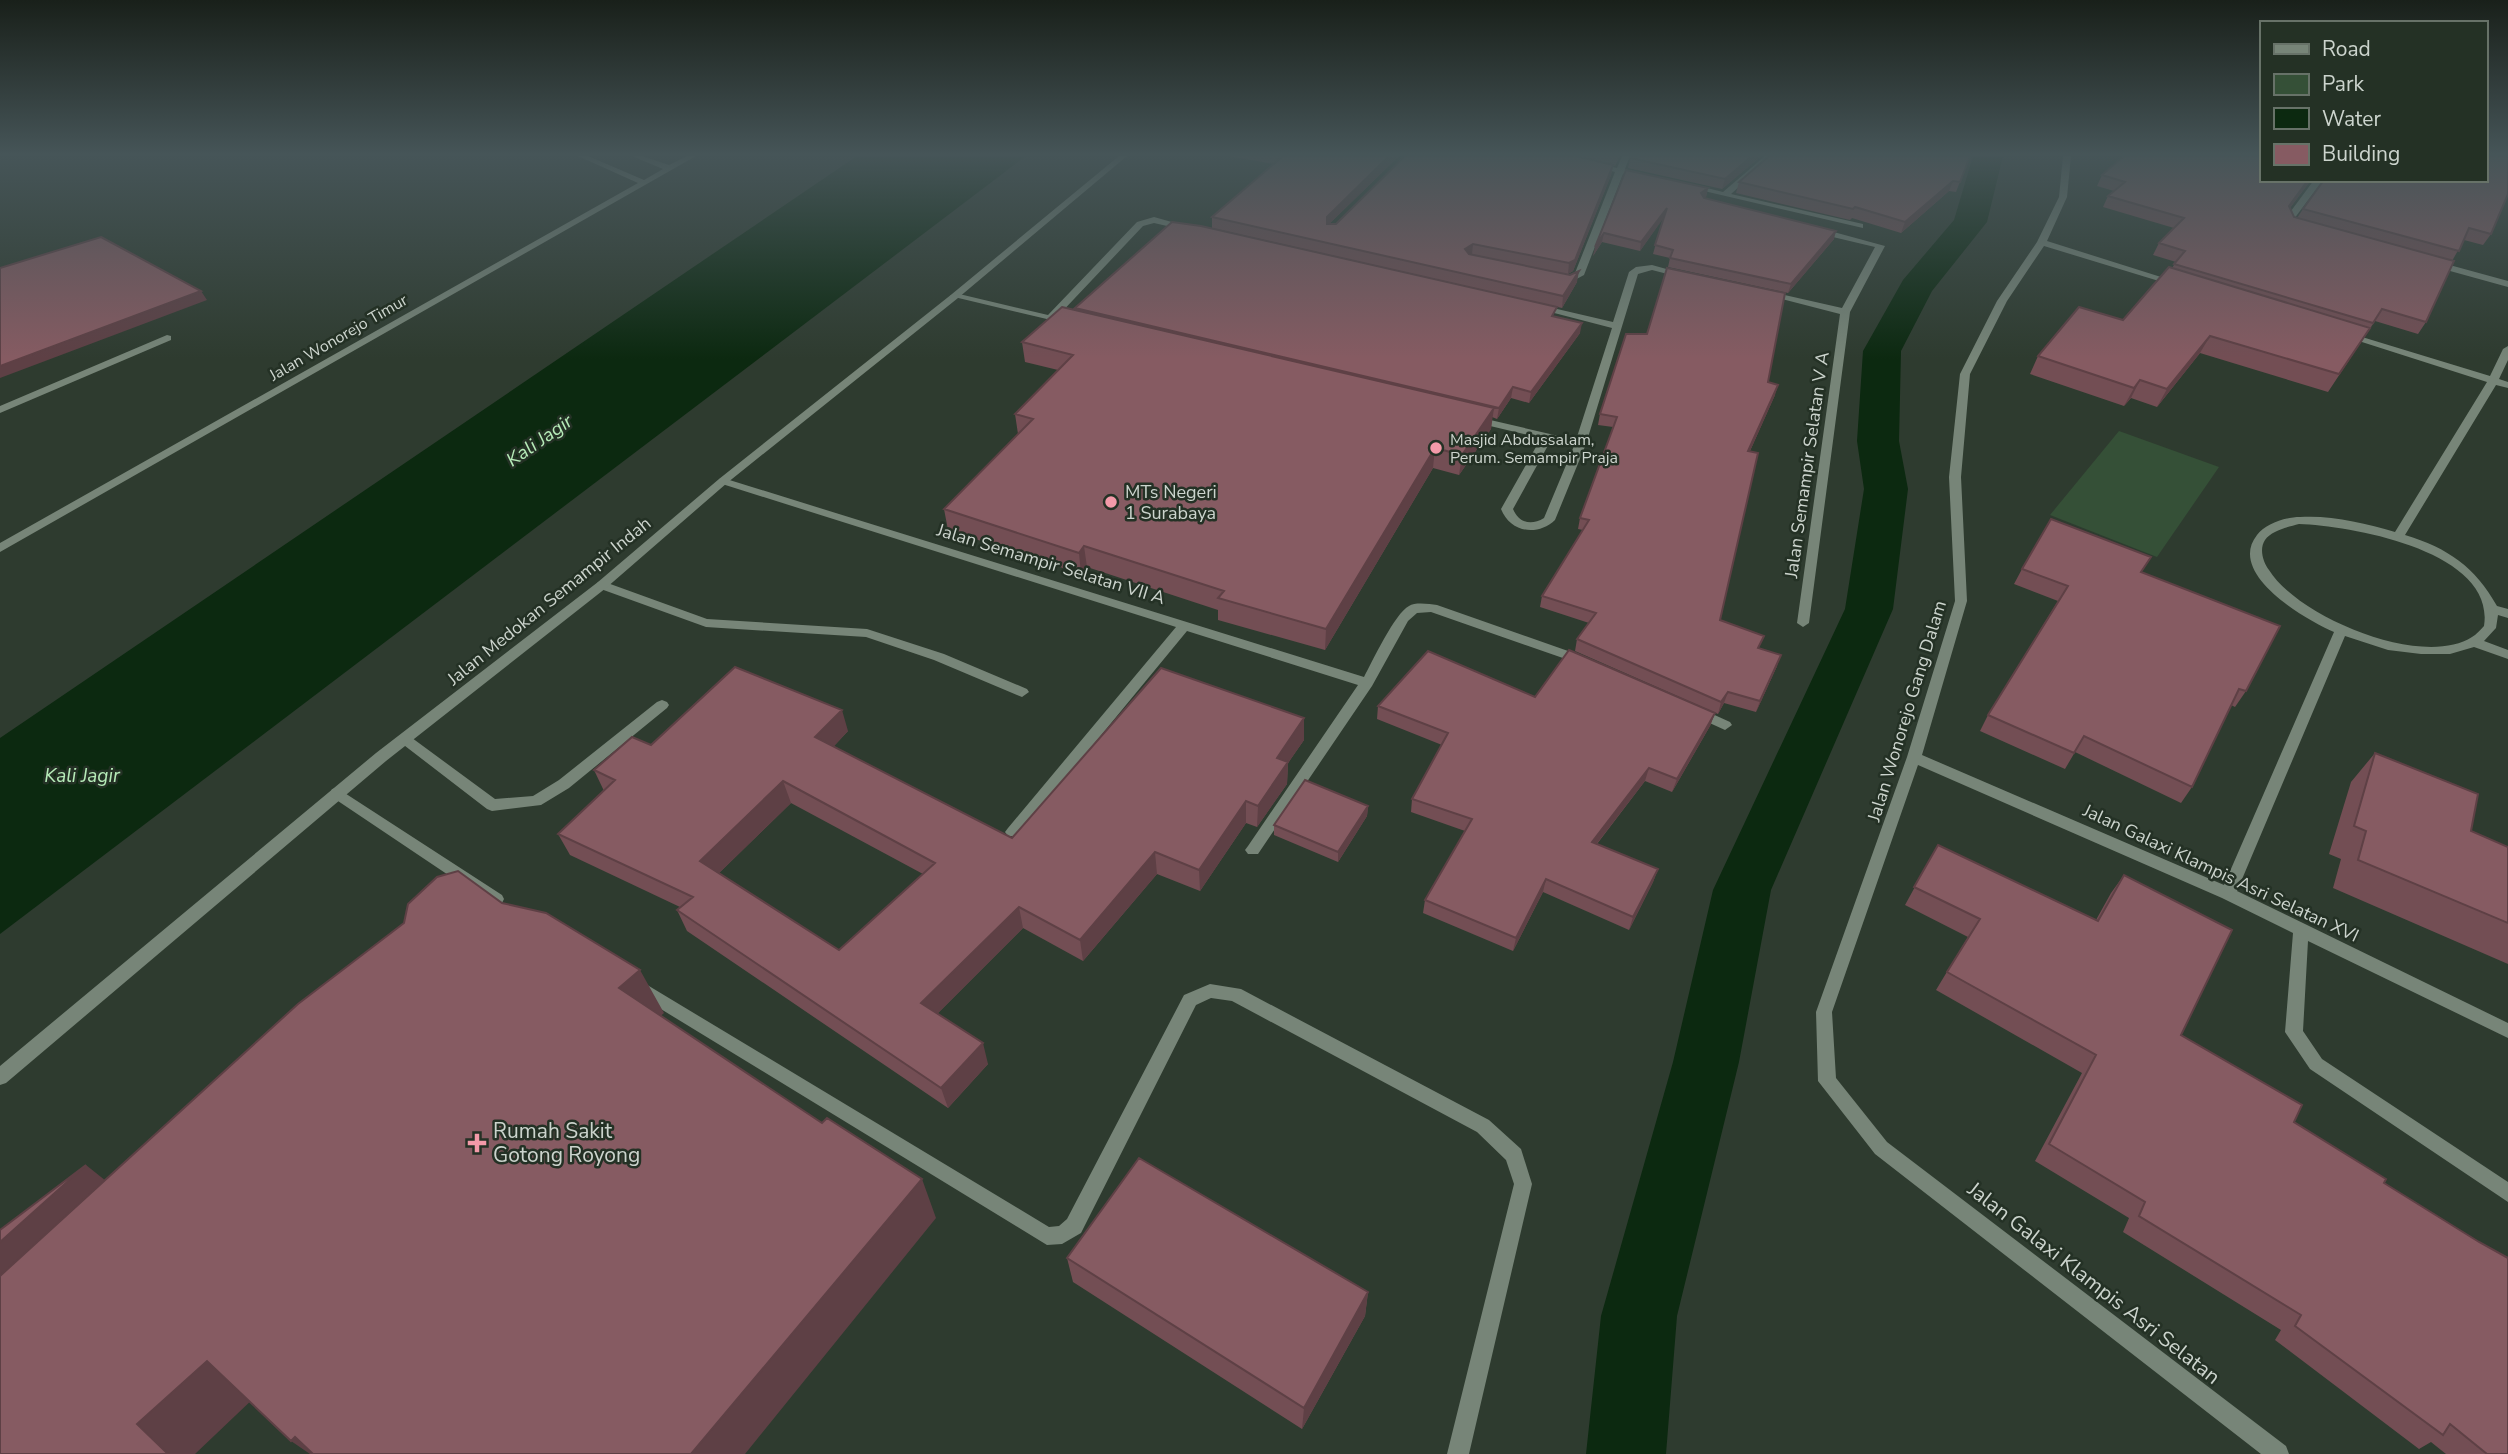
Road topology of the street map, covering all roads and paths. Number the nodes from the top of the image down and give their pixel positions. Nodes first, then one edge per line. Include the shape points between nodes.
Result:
1 (569, 224) edge
2 (1042, 224) edge
3 (1143, 224) edge
4 (1172, 224) edge
5 (1598, 224) edge
6 (1851, 224) edge
7 (2050, 224) edge
8 (2296, 224) edge
9 (1860, 226) edge
10 (2302, 228) edge
11 (1195, 229) edge
12 (1813, 229) edge
13 (2042, 242) junction
14 (2429, 263) edge
15 (1691, 277) edge
16 (1557, 278) edge
17 (2507, 283) edge
18 (2188, 287) edge
19 (1755, 291) edge
20 (956, 296) junction
21 (1535, 307) edge
22 (1844, 312) junction
23 (1050, 318) junction
24 (1077, 324) edge
25 (1617, 326) junction
26 (2334, 332) edge
27 (167, 338) dead end
28 (2508, 349) edge
29 (2493, 381) junction
30 (2508, 386) edge
31 (0, 410) edge
32 (1467, 418) edge
33 (1547, 437) junction
34 (1580, 444) junction
35 (723, 481) junction
36 (2398, 536) junction
37 (0, 548) edge
38 (602, 585) junction
39 (2491, 608) junction
40 (2508, 614) edge
41 (1803, 623) dead end
42 (1184, 625) junction
43 (2341, 630) junction
44 (2474, 642) junction
45 (2508, 655) edge
46 (1592, 665) edge
47 (1367, 683) junction
48 (1023, 692) dead end
49 (662, 705) dead end
50 (1688, 709) edge
51 (1725, 725) dead end
52 (403, 739) junction
53 (1914, 757) junction
54 (337, 793) junction
55 (1013, 832) edge
56 (1253, 850) dead end
57 (2228, 894) junction
58 (509, 908) edge
59 (2301, 929) junction
60 (627, 979) edge
61 (2508, 1031) edge
62 (0, 1077) edge
63 (1881, 1148) joint
64 (2508, 1193) edge
65 (1458, 1454) edge
66 (2278, 1454) edge

1 - 37 street, Jalan Wonorejo Timur
2 - 20 street, Jalan Medokan Semampir Indah
3 - 23 street
4 - 11 street
5 - 16 street via 1578,275 1569,280
6 - 9 street
7 - 13 street, Jalan Wonorejo Gang Dalam
8 - 10 street
12 - 22 street, Jalan Semampir Selatan V A via 1880,246
13 - 18 street
13 - 53 street, Jalan Wonorejo Gang Dalam via 2002,301 1965,374 1955,477 1961,601
14 - 17 street
15 - 25 street via 1641,267 1634,272
19 - 22 street
20 - 23 street
20 - 35 street, Jalan Medokan Semampir Indah
21 - 25 street
22 - 41 street, Jalan Semampir Selatan V A
23 - 24 street
25 - 34 street
26 - 29 street
27 - 31 street
28 - 29 street
29 - 30 street
29 - 36 street
32 - 33 street
33 - 34 street
33 - 34 street via 1507,509 1509,517 1531,528 1549,520
35 - 38 street, Jalan Medokan Semampir Indah
35 - 42 street, Jalan Semampir Selatan VII A
36 - 39 street via 2459,568 2480,588
36 - 43 street via 2362,525 2298,520 2275,527 2260,538 2256,554 2262,572 2279,593
38 - 48 street via 706,623 867,633
38 - 52 street, Jalan Medokan Semampir Indah
39 - 40 street
39 - 44 street via 2490,628
42 - 47 street, Jalan Semampir Selatan VII A
42 - 55 street
43 - 44 street via 2416,649 2449,649
43 - 57 street
44 - 45 street
46 - 47 street via 1419,607 1403,619
47 - 56 street
49 - 52 street via 536,801 492,805
50 - 51 street
52 - 54 street, Jalan Medokan Semampir Indah
53 - 57 street, Jalan Galaxi Klampis Asri Selatan XVI
53 - 63 street, Jalan Wonorejo Gang Dalam via 1824,1012 1827,1081
54 - 58 street via 479,895
54 - 62 street, Jalan Medokan Semampir Indah
57 - 59 street, Jalan Galaxi Klampis Asri Selatan XVI
59 - 61 street, Jalan Galaxi Klampis Asri Selatan XVI
59 - 64 street via 2294,1032 2316,1064
60 - 65 street via 1047,1236 1062,1235 1074,1226 1190,1000 1210,991 1235,994 1483,1126 1514,1155 1523,1184
63 - 66 street, Jalan Galaxi Klampis Asri Selatan

